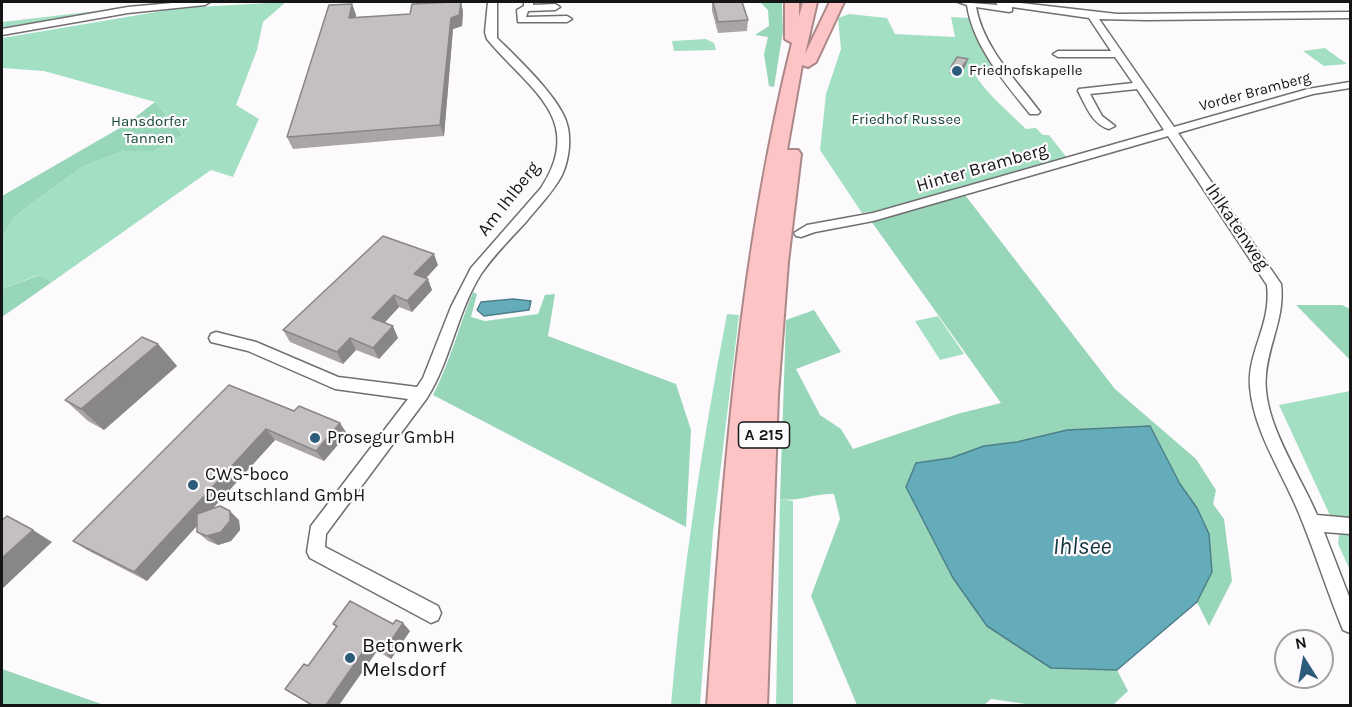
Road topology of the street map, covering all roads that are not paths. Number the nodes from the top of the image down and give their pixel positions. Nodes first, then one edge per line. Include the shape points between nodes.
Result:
1 (205, 2) edge
2 (492, 2) edge
3 (792, 2) edge
4 (810, 2) edge
5 (823, 2) edge
6 (837, 2) edge
7 (967, 2) edge
8 (999, 2) edge
9 (528, 5) edge
10 (555, 7) dead end
11 (1348, 17) edge
12 (1094, 18) junction
13 (567, 19) dead end
14 (2, 32) edge
15 (1058, 54) dead end
16 (1117, 54) junction
17 (801, 62) junction
18 (1348, 85) dead end
19 (1140, 86) junction
20 (1034, 112) dead end
21 (1109, 126) dead end
22 (1172, 130) junction
23 (801, 233) dead end
24 (216, 338) dead end
25 (421, 394) junction
26 (1311, 523) junction
27 (1350, 526) edge
28 (431, 613) dead end
29 (1350, 623) edge
30 (723, 705) edge
31 (750, 705) edge

1 - 14 street via 128,10
2 - 25 street, Am Ihlberg via 492,39 557,112 562,124 563,152 545,191 476,271
3 - 17 highway via 790,26
4 - 17 highway, A 215
5 - 17 highway, A 215
6 - 17 highway
7 - 12 street
7 - 20 street via 993,56
8 - 12 street
9 - 10 street
9 - 13 street via 520,20
11 - 12 street via 1115,13
12 - 16 street, Ihlkatenweg
15 - 16 street
16 - 19 street, Ihlkatenweg
17 - 30 highway, A 215 via 774,170 754,319
17 - 31 highway, A 215 via 766,395
18 - 22 street, Vorder Bramberg via 1312,91
19 - 21 street via 1083,91 1098,118
19 - 22 street, Ihlkatenweg
22 - 23 street, Hinter Bramberg via 974,190
22 - 26 street, Ihlkatenweg via 1274,284 1276,302 1258,386 1271,430
24 - 25 street via 251,346 352,387
25 - 28 street, Am Ihlberg via 316,532 316,552
26 - 27 street
26 - 29 street, Ihlkatenweg

